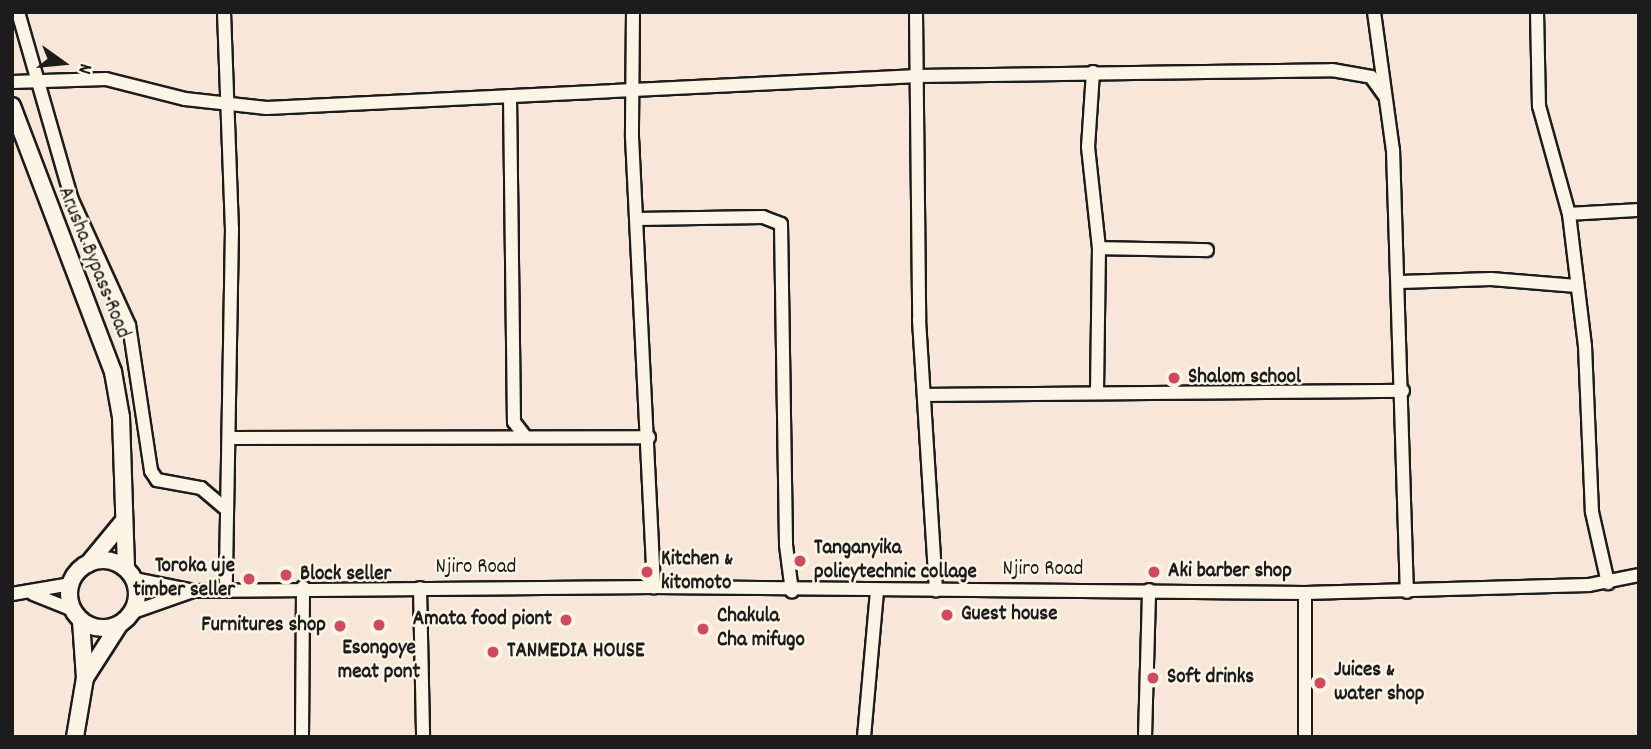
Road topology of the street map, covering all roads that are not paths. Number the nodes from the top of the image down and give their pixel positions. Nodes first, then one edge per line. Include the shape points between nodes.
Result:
1 (18, 12) edge
2 (224, 12) edge
3 (633, 12) edge
4 (916, 12) edge
5 (1374, 12) edge
6 (1537, 12) edge
7 (1093, 72) junction
8 (918, 76) junction
9 (37, 80) junction
10 (12, 82) edge
11 (636, 87) junction
12 (510, 96) junction
13 (1385, 96) junction
14 (229, 105) junction
15 (12, 106) edge
16 (1639, 210) edge
17 (1569, 214) junction
18 (637, 219) junction
19 (1099, 248) junction
20 (1207, 250) dead end
21 (1400, 282) junction
22 (1577, 286) junction
23 (1403, 391) junction
24 (1097, 393) junction
25 (926, 395) junction
26 (524, 435) junction
27 (649, 437) junction
28 (231, 438) junction
29 (224, 507) junction
30 (122, 523) junction
31 (88, 564) junction
32 (130, 574) junction
33 (1639, 575) edge
34 (1608, 583) junction
35 (71, 584) junction
36 (303, 587) junction
37 (654, 587) junction
38 (420, 588) junction
39 (226, 589) junction
40 (936, 590) junction
41 (1149, 590) junction
42 (194, 591) junction
43 (792, 592) junction
44 (1407, 592) junction
45 (33, 593) junction
46 (877, 593) junction
47 (1305, 593) junction
48 (12, 594) edge
49 (133, 612) junction
50 (77, 615) junction
51 (119, 625) junction
52 (85, 678) junction
53 (75, 737) edge
54 (302, 737) edge
55 (423, 737) edge
56 (864, 737) edge
57 (1145, 737) edge
58 (1305, 737) edge

1 - 9 street
2 - 14 street
3 - 11 street
4 - 8 street
5 - 13 street
6 - 17 street via 1539,106
7 - 8 street
7 - 13 street via 1332,70 1371,76
7 - 19 street via 1088,147
8 - 11 street
8 - 25 street via 919,320
9 - 10 street
9 - 14 street via 106,79
9 - 29 street via 72,200 130,325 151,471 157,480 201,488
11 - 12 street
11 - 18 street
12 - 14 street via 316,107
12 - 26 street via 514,422
13 - 21 street
14 - 28 street
15 - 30 main road, Arusha Bypass Road via 113,372 121,417
16 - 17 street
17 - 22 street
18 - 27 street
18 - 43 street via 762,217 781,224 786,545
19 - 20 street
19 - 24 street
21 - 22 street via 1491,279
21 - 23 street
22 - 34 street via 1592,512
23 - 24 street
23 - 44 street
24 - 25 street
25 - 40 street
26 - 27 street
26 - 28 street
27 - 37 street
28 - 29 street
29 - 39 street
30 - 31 main road
30 - 32 main road, Arusha Bypass Road
31 - 32 main road via 108,560
31 - 35 main road
32 - 42 street, Njiro Road
32 - 49 main road, Arusha Bypass Road
33 - 34 street, Njiro Road
34 - 44 street, Njiro Road
35 - 45 street
35 - 50 main road
36 - 38 street, Njiro Road
36 - 39 street, Njiro Road
36 - 54 street
37 - 38 street, Njiro Road
37 - 43 street, Njiro Road
38 - 55 street
39 - 42 street, Njiro Road
40 - 41 street, Njiro Road
40 - 46 street, Njiro Road
41 - 47 street, Njiro Road
41 - 57 street
42 - 49 street, Njiro Road
43 - 46 street, Njiro Road
44 - 47 street, Njiro Road
45 - 48 street
45 - 50 street
46 - 56 street
47 - 58 street
49 - 51 main road
50 - 51 main road via 99,629
50 - 52 main road
51 - 52 main road
52 - 53 main road

